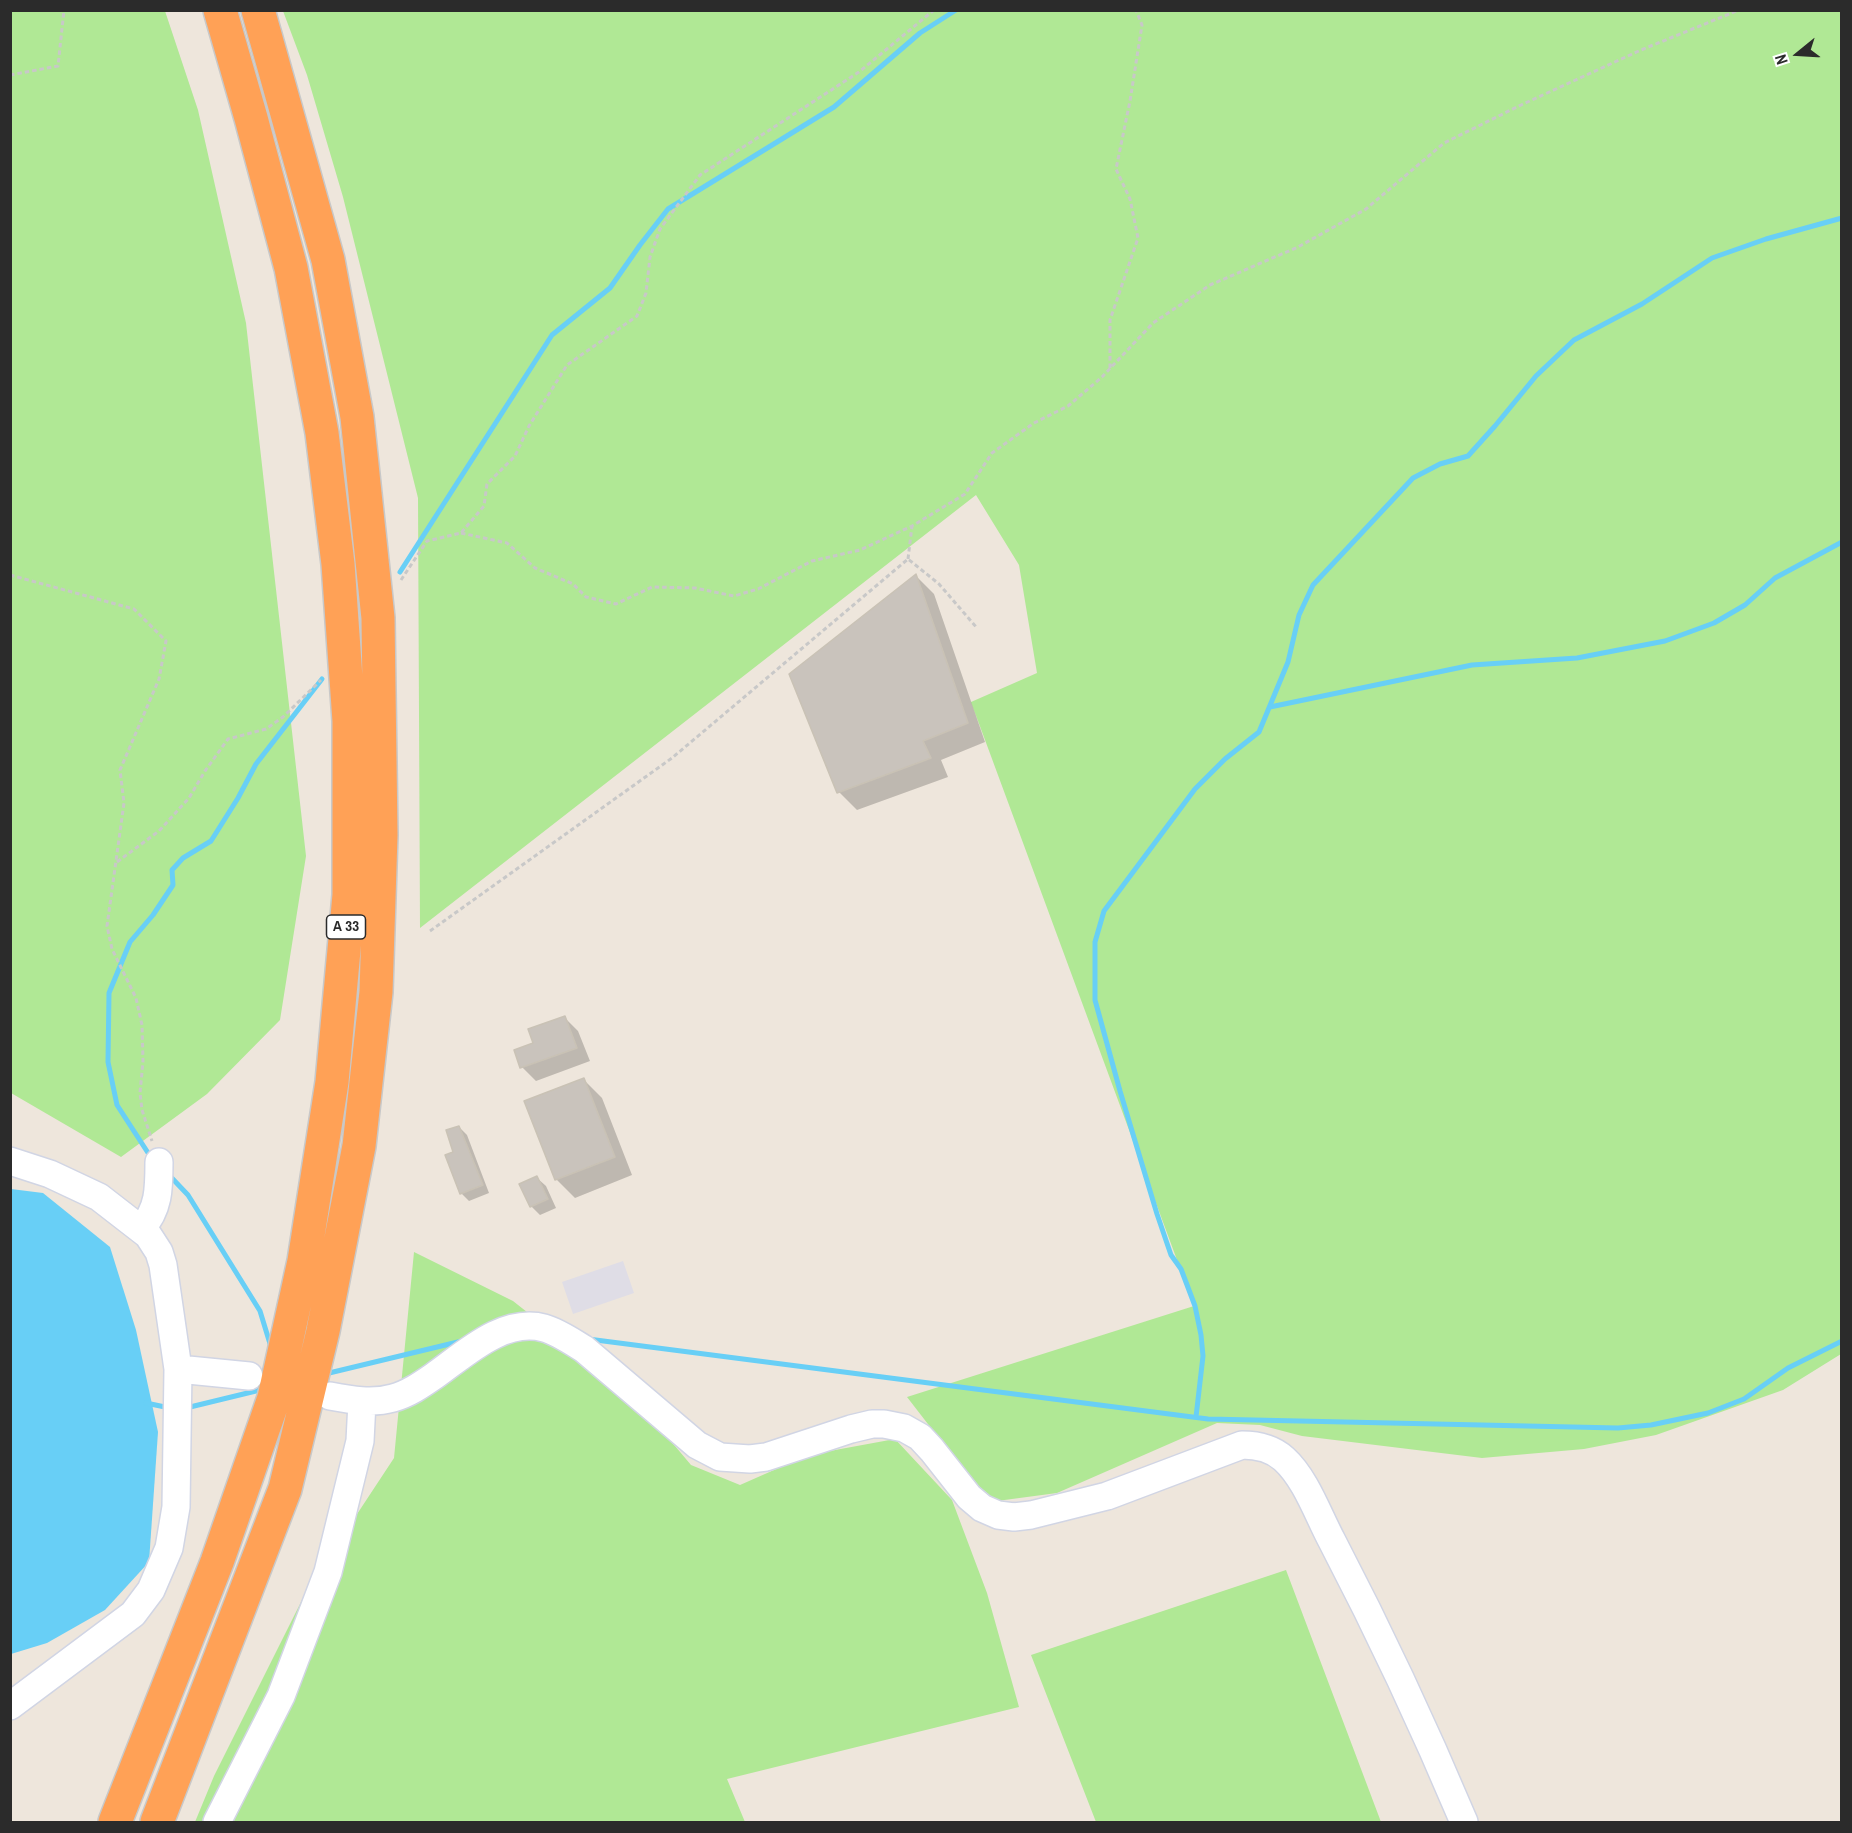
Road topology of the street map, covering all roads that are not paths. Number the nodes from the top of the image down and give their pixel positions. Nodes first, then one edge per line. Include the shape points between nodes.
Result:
1 (220, 10) edge
2 (258, 10) edge
3 (10, 1161) edge
4 (159, 1162) road end
5 (141, 1229) junction
6 (178, 1369) junction
7 (249, 1376) dead end
8 (330, 1396) dead end
9 (362, 1402) junction
10 (10, 1706) edge
11 (115, 1822) edge
12 (157, 1822) edge
13 (218, 1822) edge
14 (1464, 1822) edge

1 - 11 highway, A 33 via 291,268 322,433 338,564 349,721 349,895 330,1093 304,1261 274,1398 217,1563
2 - 12 highway, A 33 via 328,260 357,417 378,618 381,835 376,992 359,1146 323,1331 285,1489
3 - 5 street via 99,1197
4 - 5 street via 156,1204
5 - 6 street via 155,1243 163,1265
6 - 7 street
6 - 10 street via 176,1507 170,1548 160,1572 133,1614
8 - 9 street
9 - 13 street via 360,1441 328,1572 281,1696
9 - 14 street via 411,1391 501,1332 527,1326 542,1327 569,1339 697,1445 720,1457 766,1457 872,1424 904,1428 920,1437 969,1497 998,1515 1031,1515 1107,1496 1242,1445 1270,1449 1284,1459 1311,1499 1429,1738

